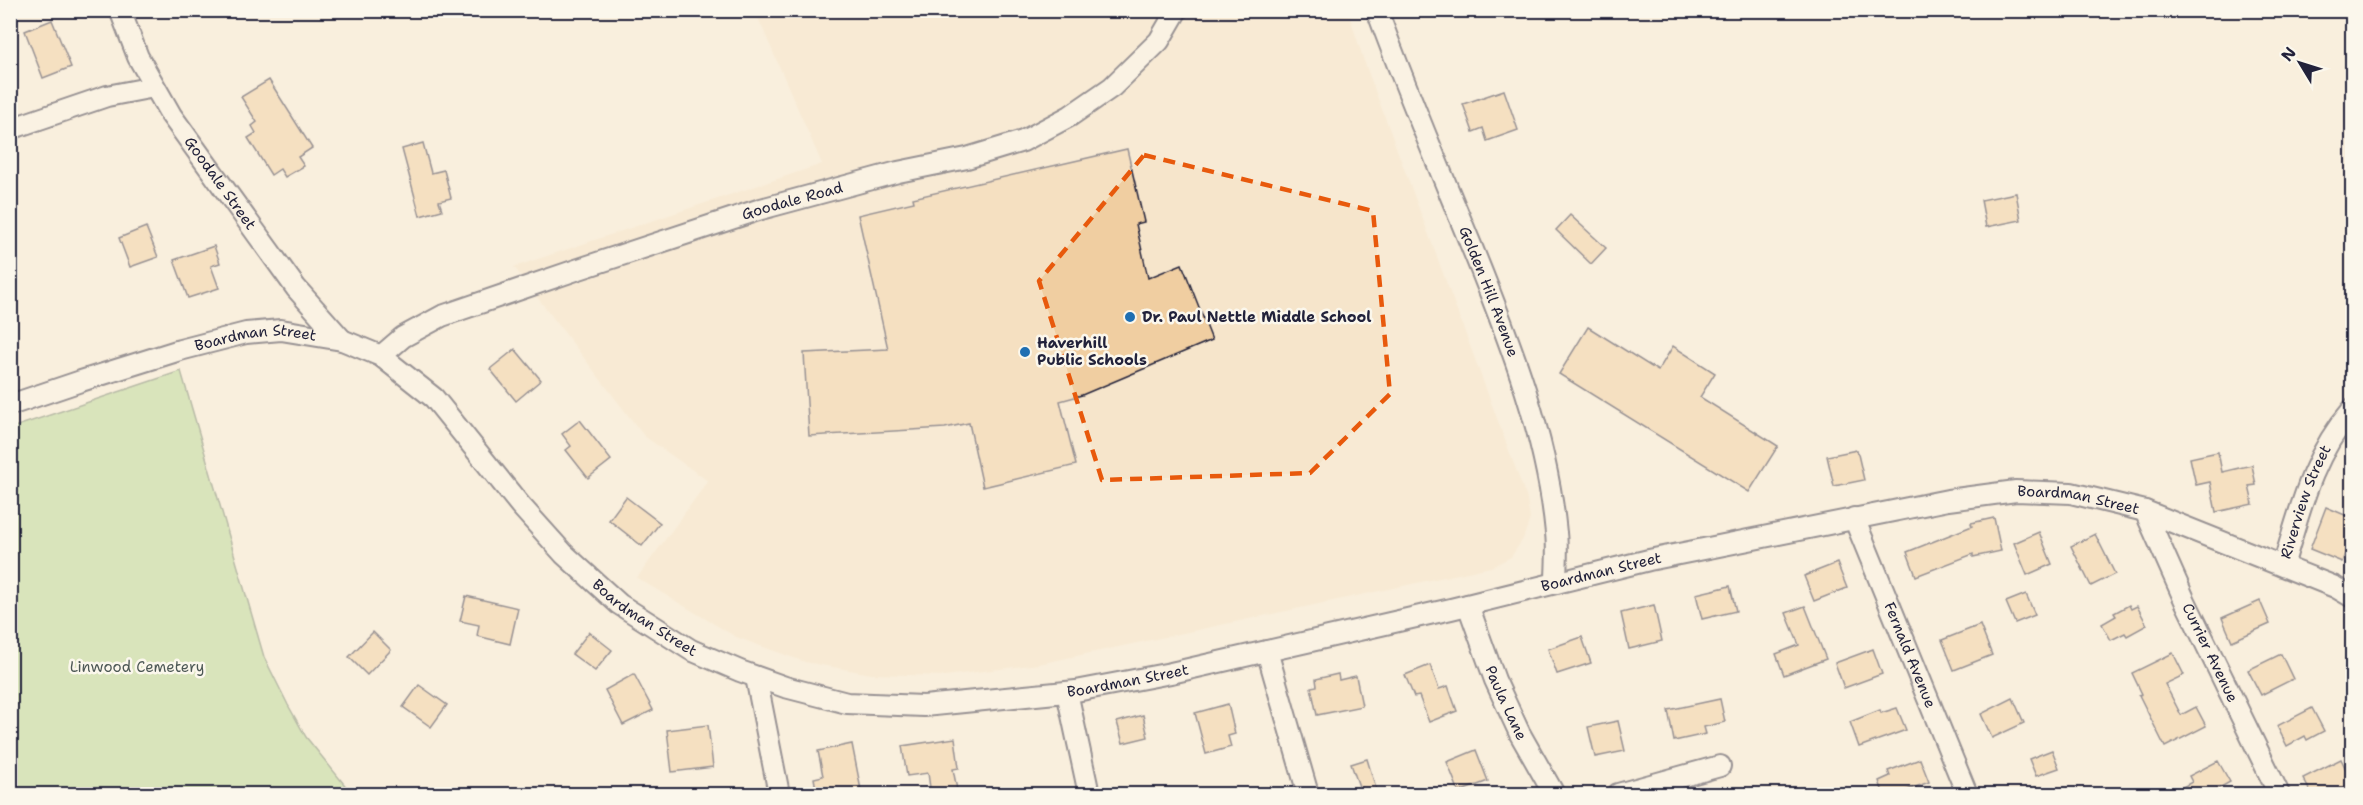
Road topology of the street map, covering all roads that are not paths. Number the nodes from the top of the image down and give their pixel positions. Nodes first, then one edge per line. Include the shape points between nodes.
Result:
1 (120, 10) edge
2 (1177, 10) edge
3 (1377, 10) edge
4 (154, 87) junction
5 (10, 129) edge
6 (342, 340) junction
7 (381, 356) junction
8 (10, 405) edge
9 (2352, 410) edge
10 (2145, 511) junction
11 (1854, 518) junction
12 (2283, 566) junction
13 (1556, 583) junction
14 (2352, 597) edge
15 (1468, 605) junction
16 (1267, 651) junction
17 (756, 677) junction
18 (1067, 692) junction
19 (1720, 766) dead end
20 (779, 795) edge
21 (1089, 795) edge
22 (1308, 795) edge
23 (1554, 795) edge
24 (1618, 795) edge
25 (1968, 795) edge
26 (2279, 795) edge

1 - 4 street, Goodale Street
2 - 7 street, Goodale Road via 1159,41 1112,87 1070,116 1023,141 761,209 576,270 442,316 403,337
3 - 13 street, Golden Hill Avenue via 1511,346 1550,485 1557,535
4 - 5 street via 107,96
4 - 6 street, Goodale Street via 296,288
6 - 7 street, Boardman Street
6 - 8 street, Boardman Street via 281,330 246,333 169,353
7 - 17 street, Boardman Street via 434,398 564,554 619,604 691,650
9 - 12 street, Riverview Street via 2318,460
10 - 11 street, Boardman Street via 2071,493 2016,491
10 - 12 street, Boardman Street
10 - 26 street, Currier Avenue
11 - 13 street, Boardman Street
11 - 25 street, Fernald Avenue
12 - 14 street, Boardman Street
13 - 15 street, Boardman Street
15 - 16 street, Boardman Street
15 - 23 street, Paula Lane via 1495,680
16 - 18 street, Boardman Street
16 - 22 street
17 - 18 street, Boardman Street via 847,703 924,706
17 - 20 street
18 - 21 street
19 - 24 street

